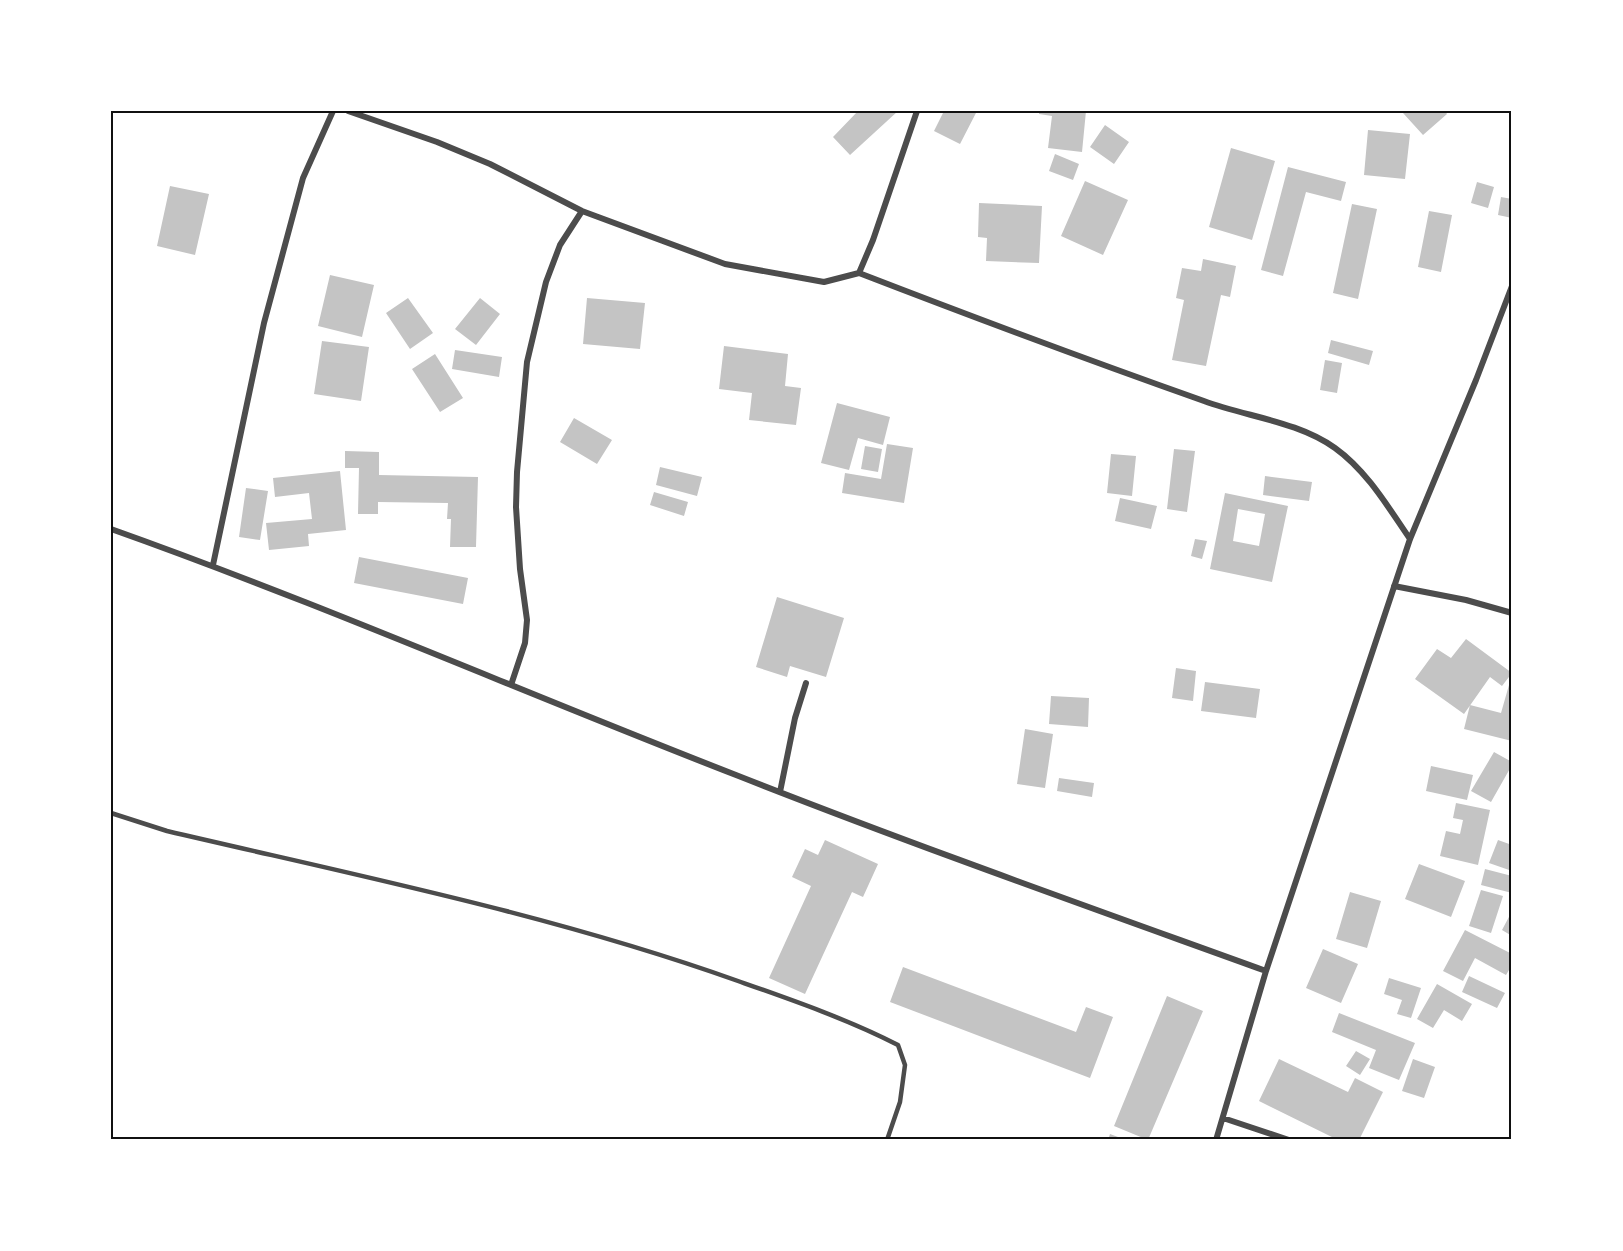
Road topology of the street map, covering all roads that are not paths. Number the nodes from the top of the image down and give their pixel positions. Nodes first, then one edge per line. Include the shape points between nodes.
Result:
1 (333, 111) edge
2 (348, 111) edge
3 (917, 111) edge
4 (582, 211) junction
5 (859, 273) junction
6 (1512, 286) edge
7 (111, 529) edge
8 (1410, 539) junction
9 (213, 565) junction
10 (1394, 586) junction
11 (1512, 613) edge
12 (806, 683) dead end
13 (511, 685) junction
14 (780, 792) junction
15 (111, 813) edge
16 (1266, 971) junction
17 (1223, 1118) junction
18 (886, 1140) edge
19 (1216, 1140) edge
20 (1289, 1140) edge

1 - 9 street via 303,178 264,322
2 - 4 street via 490,164
3 - 5 street
4 - 5 street via 725,264 824,282
4 - 13 street via 560,245 546,282 527,362 516,507 527,620 524,650
5 - 8 street via 1207,403 1313,434 1359,467
6 - 8 street
7 - 9 street
8 - 10 street
9 - 13 street
10 - 11 street
10 - 16 street
12 - 14 street
13 - 14 street
14 - 16 street
15 - 18 lane via 167,831 524,916 633,946 864,1027 898,1045 905,1065 900,1102
16 - 17 street
17 - 19 street
17 - 20 street

